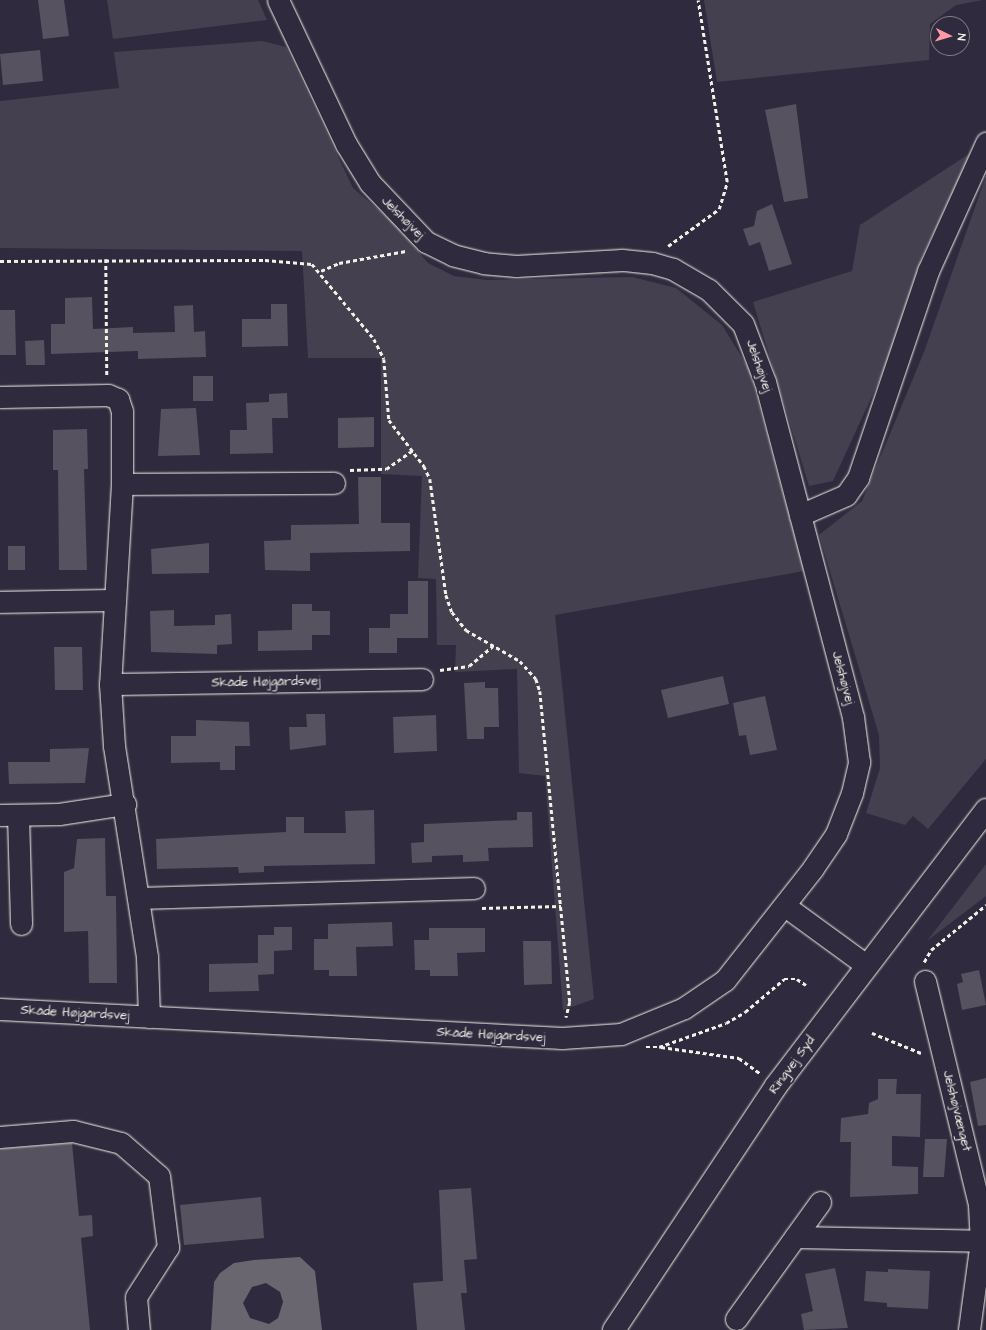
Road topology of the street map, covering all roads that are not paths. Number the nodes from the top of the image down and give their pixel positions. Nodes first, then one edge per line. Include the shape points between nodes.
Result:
1 (278, 0) edge
2 (986, 143) edge
3 (0, 397) edge
4 (334, 483) road end
5 (122, 484) junction
6 (800, 515) junction
7 (115, 600) junction
8 (0, 602) edge
9 (422, 679) road end
10 (110, 684) junction
11 (125, 804) junction
12 (986, 810) edge
13 (9, 815) edge
14 (474, 888) road end
15 (140, 898) junction
16 (785, 906) junction
17 (21, 924) dead end
18 (866, 965) junction
19 (925, 981) dead end
20 (0, 1009) edge
21 (149, 1017) junction
22 (0, 1137) edge
23 (820, 1202) dead end
24 (795, 1237) junction
25 (981, 1241) junction
26 (736, 1319) dead end
27 (139, 1330) edge
28 (614, 1330) edge
29 (969, 1330) edge

1 - 6 street, Jelshøjvej via 354,157 395,213 426,242 453,255 484,263 516,266 622,260 663,266 710,290 743,324 765,382
2 - 6 street via 928,270 858,478 846,496
3 - 5 street, Skåde Højgårdsvej via 108,395 118,399 122,411
4 - 5 street
5 - 7 street, Skåde Højgårdsvej
6 - 16 street, Jelshøjvej via 853,717 859,762 852,794 836,834
7 - 8 street
7 - 10 street, Skåde Højgårdsvej
9 - 10 street, Skåde Højgårdsvej
10 - 11 street, Skåde Højgårdsvej via 114,746
11 - 13 street via 59,814
11 - 15 street, Skåde Højgårdsvej
12 - 18 main road, Ringvej Syd
13 - 17 street
14 - 15 street
15 - 21 street, Skåde Højgårdsvej
16 - 18 street
16 - 21 street, Skåde Højgårdsvej via 725,980 684,1008 621,1034 562,1038
18 - 28 main road, Ringvej Syd via 776,1086
19 - 25 street, Jelshøjvænget via 979,1205
20 - 21 street, Skåde Højgårdsvej
22 - 27 street via 73,1131 122,1143 159,1176 168,1247 136,1297
23 - 24 street
24 - 25 street
24 - 26 street
25 - 29 street, Jelshøjvænget

